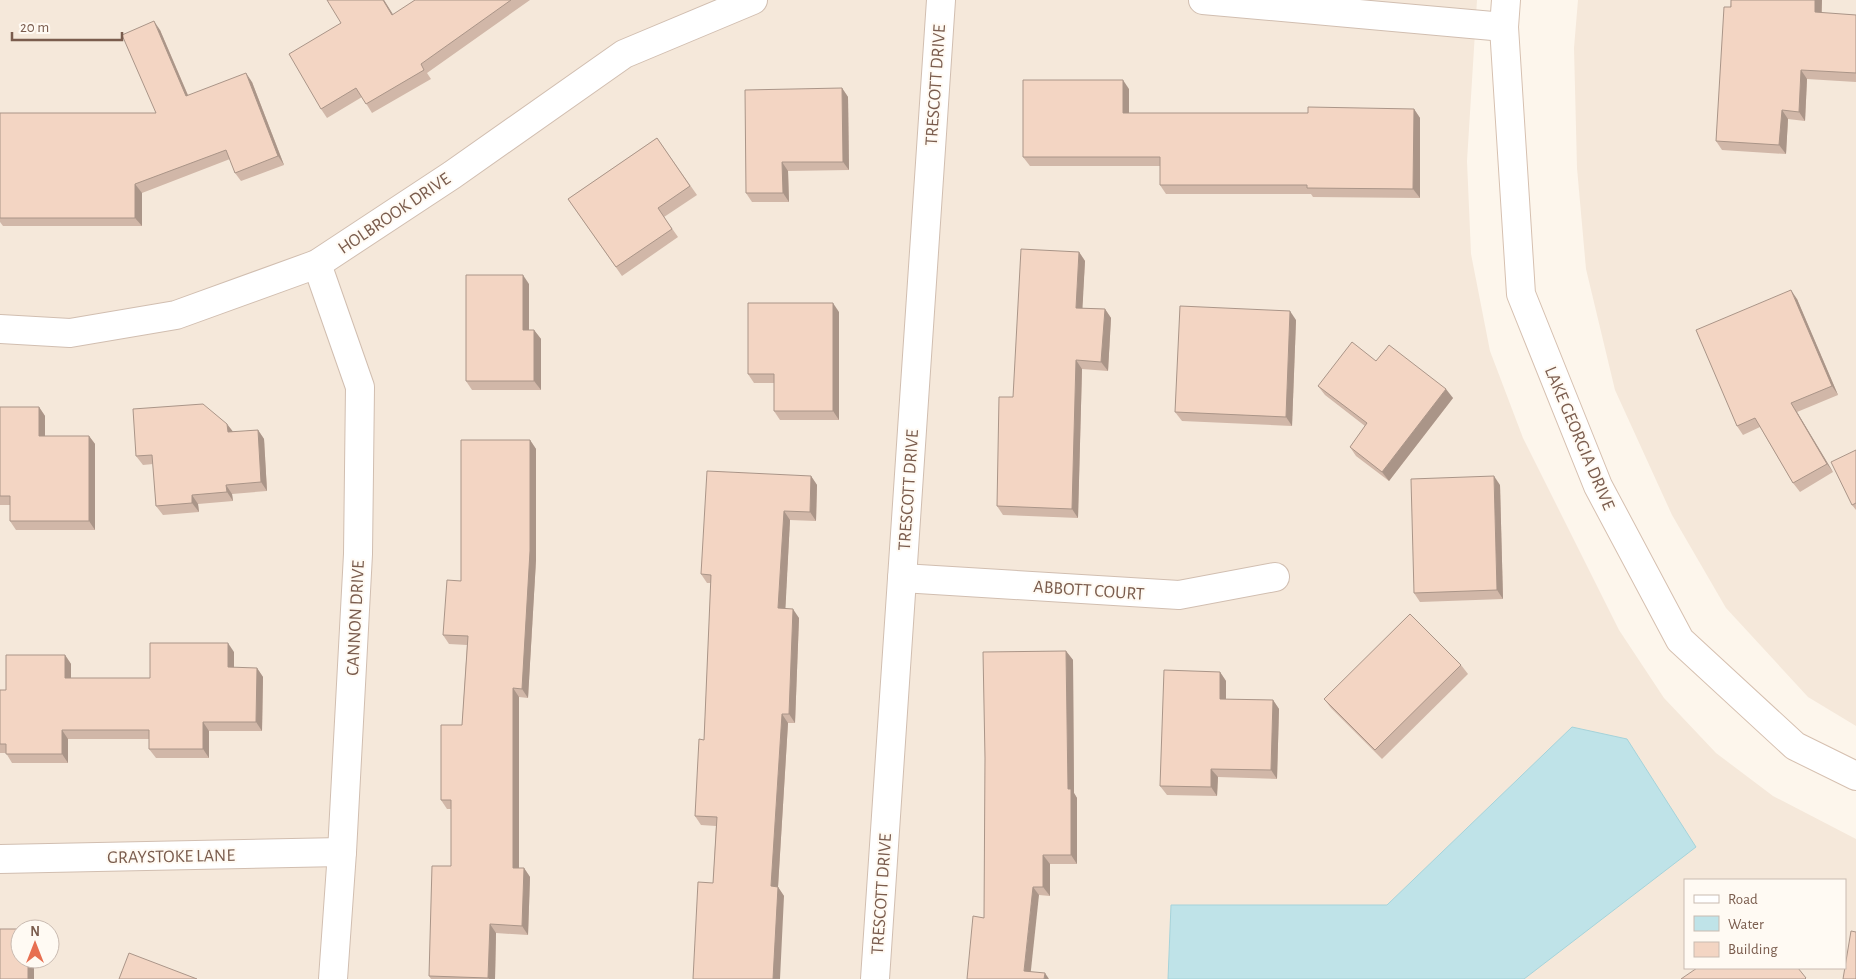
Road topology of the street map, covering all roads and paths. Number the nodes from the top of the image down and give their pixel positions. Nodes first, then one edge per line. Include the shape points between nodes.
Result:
1 (753, 0) edge
2 (940, 0) edge
3 (1203, 0) edge
4 (1506, 0) edge
5 (1504, 27) junction
6 (317, 264) junction
7 (0, 329) edge
8 (1275, 577) dead end
9 (902, 578) junction
10 (1856, 776) edge
11 (342, 852) junction
12 (0, 859) edge
13 (333, 979) edge
14 (875, 979) edge

1 - 6 street, HOLBROOK DRIVE via 624,54 452,175
2 - 9 street, TRESCOTT DRIVE
3 - 5 street
4 - 5 street, LAKE GEORGIA DRIVE
5 - 10 street, LAKE GEORGIA DRIVE via 1521,294 1598,486 1680,640 1795,746
6 - 7 street, HOLBROOK DRIVE via 176,315 70,333
6 - 11 street, CANNON DRIVE via 360,387 358,554
8 - 9 street, ABBOTT COURT via 1179,596
9 - 14 street, TRESCOTT DRIVE
11 - 12 street, GRAYSTOKE LANE
11 - 13 street, CANNON DRIVE

